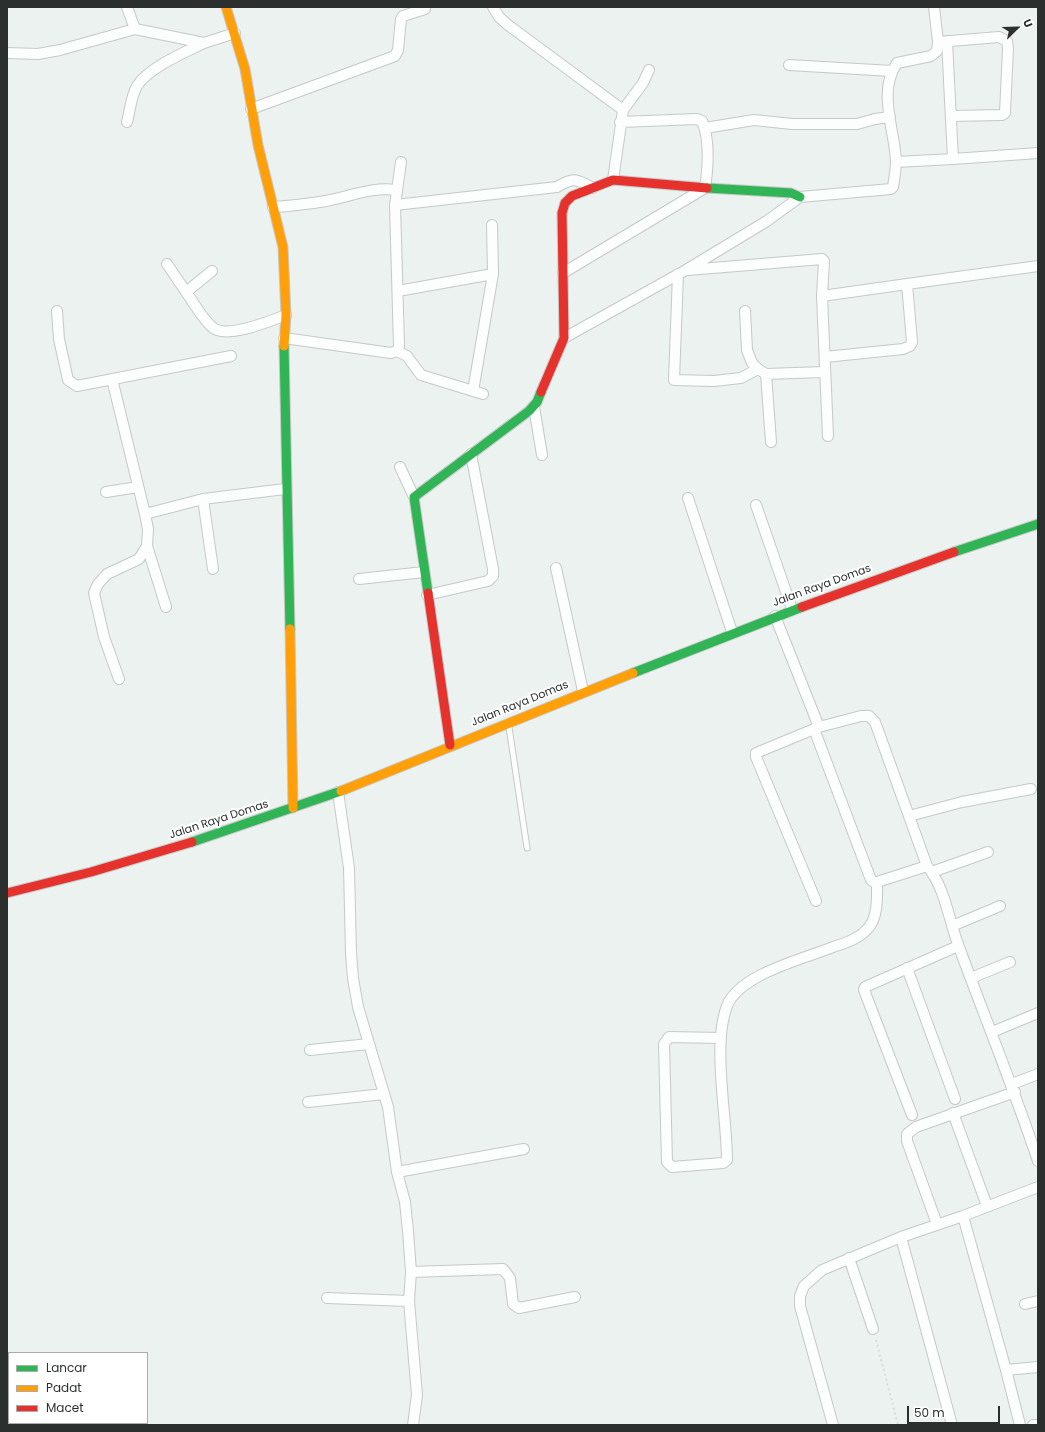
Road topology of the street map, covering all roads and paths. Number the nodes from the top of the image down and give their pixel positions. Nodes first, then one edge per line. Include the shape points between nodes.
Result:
1 (127, 7) edge
2 (934, 7) edge
3 (495, 8) edge
4 (230, 9) edge
5 (425, 9) dead end
6 (135, 29) junction
7 (235, 32) junction
8 (943, 42) junction
9 (204, 43) junction
10 (7, 53) edge
11 (789, 65) dead end
12 (649, 70) dead end
13 (892, 71) junction
14 (251, 109) junction
15 (623, 110) junction
16 (951, 116) junction
17 (890, 117) junction
18 (127, 122) dead end
19 (620, 122) junction
20 (705, 128) junction
21 (1038, 153) edge
22 (953, 159) junction
23 (401, 162) dead end
24 (896, 162) junction
25 (613, 180) junction
26 (593, 188) junction
27 (705, 188) junction
28 (396, 190) junction
29 (800, 197) junction
30 (395, 205) junction
31 (273, 207) junction
32 (492, 225) dead end
33 (167, 264) dead end
34 (1038, 266) edge
35 (212, 270) dead end
36 (682, 272) junction
37 (563, 273) junction
38 (493, 274) junction
39 (907, 284) junction
40 (398, 291) junction
41 (186, 292) junction
42 (822, 296) junction
43 (57, 311) dead end
44 (745, 311) dead end
45 (286, 314) junction
46 (284, 338) junction
47 (564, 338) junction
48 (396, 351) junction
49 (231, 356) dead end
50 (826, 357) junction
51 (762, 372) junction
52 (824, 372) junction
53 (112, 379) junction
54 (534, 407) junction
55 (828, 436) dead end
56 (771, 442) dead end
57 (470, 454) junction
58 (542, 455) dead end
59 (400, 467) dead end
60 (138, 486) junction
61 (286, 489) junction
62 (106, 492) dead end
63 (414, 497) junction
64 (688, 498) dead end
65 (203, 499) junction
66 (756, 505) dead end
67 (145, 514) junction
68 (1038, 524) edge
69 (147, 546) junction
70 (556, 568) dead end
71 (213, 569) dead end
72 (424, 572) junction
73 (359, 579) dead end
74 (427, 595) junction
75 (166, 607) dead end
76 (792, 609) junction
77 (775, 616) junction
78 (732, 632) junction
79 (119, 679) dead end
80 (583, 691) junction
81 (508, 722) junction
82 (817, 728) junction
83 (450, 745) junction
84 (1031, 789) dead end
85 (338, 792) junction
86 (293, 808) junction
87 (909, 816) junction
88 (527, 848) dead end
89 (988, 852) dead end
90 (929, 869) junction
91 (878, 882) junction
92 (7, 893) edge
93 (816, 901) dead end
94 (1000, 906) dead end
95 (952, 926) junction
96 (958, 946) junction
97 (1010, 962) dead end
98 (907, 968) junction
99 (971, 978) junction
100 (1038, 1013) edge
101 (992, 1032) junction
102 (721, 1038) junction
103 (369, 1044) junction
104 (310, 1050) dead end
105 (1038, 1074) edge
106 (1013, 1088) junction
107 (384, 1094) junction
108 (955, 1099) dead end
109 (308, 1102) dead end
110 (952, 1113) junction
111 (912, 1115) dead end
112 (1034, 1134) edge
113 (524, 1149) dead end
114 (1038, 1161) edge
115 (397, 1172) junction
116 (1038, 1187) edge
117 (988, 1206) junction
118 (963, 1216) junction
119 (937, 1224) junction
120 (901, 1237) junction
121 (849, 1258) junction
122 (411, 1272) junction
123 (575, 1297) dead end
124 (327, 1298) dead end
125 (409, 1301) junction
126 (1038, 1301) edge
127 (1025, 1304) dead end
128 (873, 1329) joint
129 (1038, 1367) edge
130 (1006, 1370) junction
131 (1038, 1424) edge
132 (414, 1425) edge
133 (833, 1425) edge
134 (898, 1425) edge
135 (952, 1425) edge
136 (1020, 1425) edge
137 (1033, 1425) edge

1 - 6 street
2 - 8 street
3 - 15 street via 508,25
4 - 7 main road
5 - 14 street via 401,19 398,50 395,56
6 - 9 street
6 - 10 street via 60,50 38,54
7 - 9 street
7 - 14 main road via 245,69
8 - 13 street via 931,56 897,63
8 - 16 street
8 - 16 street via 999,37 1007,41 1008,48 1005,113
9 - 18 street via 142,79 136,87
11 - 13 street
12 - 15 street via 643,83
13 - 17 street via 888,79
14 - 31 main road
15 - 19 street
16 - 22 street
17 - 20 street via 857,124 792,124 754,120
17 - 24 street
19 - 20 street via 696,119 702,121
19 - 25 street
20 - 27 street
21 - 22 street
22 - 24 street
23 - 28 street
24 - 29 street via 891,189
25 - 26 main road
25 - 27 main road
26 - 30 street via 578,179 569,180 557,187
26 - 37 main road via 572,196 565,203 562,213
27 - 29 main road via 790,193
27 - 37 street
28 - 30 street
28 - 31 street via 359,193 309,204
29 - 36 street
30 - 40 street
31 - 45 main road via 284,247
32 - 38 street
33 - 41 street
34 - 39 street
35 - 41 street
36 - 42 street via 822,259
36 - 47 street
36 - 51 street via 674,380 714,381 741,378
37 - 47 main road
38 - 40 street
38 - 48 street via 478,392 421,375 407,356
39 - 42 street
39 - 50 street via 912,342 910,346
40 - 48 street via 399,346
41 - 45 street via 212,327 221,332 255,327
42 - 50 street
43 - 53 street via 59,338 68,380 77,386
44 - 51 street via 747,350 752,363
45 - 46 main road
46 - 48 street via 391,353
46 - 61 main road
47 - 54 main road
49 - 53 street
50 - 52 street
51 - 52 street
51 - 56 street
52 - 55 street
53 - 60 street
54 - 57 main road
54 - 58 street
57 - 63 main road
57 - 74 street via 493,576 488,581
59 - 63 street
60 - 62 street
60 - 67 street
61 - 65 street
61 - 86 main road
63 - 72 main road
64 - 78 street
65 - 67 street
65 - 71 street
66 - 76 street
67 - 69 street via 148,529
68 - 76 main road, Jalan Raya Domas via 925,560
69 - 75 street
69 - 79 street via 139,559 107,574 94,592 104,638
70 - 80 street
72 - 73 street
72 - 74 main road
74 - 83 main road
76 - 77 main road, Jalan Raya Domas
77 - 78 main road, Jalan Raya Domas
77 - 82 street
78 - 80 main road, Jalan Raya Domas
80 - 81 main road, Jalan Raya Domas
81 - 83 main road, Jalan Raya Domas
81 - 88 lane
82 - 87 street via 869,716 875,722
82 - 91 street via 871,880
82 - 93 street via 758,751 756,757
83 - 85 main road, Jalan Raya Domas
84 - 87 street via 962,802
85 - 86 main road, Jalan Raya Domas
85 - 103 street via 349,868 353,978
86 - 92 main road, Jalan Raya Domas via 107,867
87 - 90 street
89 - 90 street
90 - 91 street
90 - 95 street
91 - 102 street via 876,912 869,926 856,939 760,975 734,993 727,1004 722,1021
94 - 95 street
95 - 96 street
96 - 98 street
96 - 99 street
97 - 99 street
98 - 108 street
98 - 111 street via 865,987 864,990
99 - 101 street
100 - 101 street
101 - 106 street
102 - 102 street via 727,1160 723,1163 672,1167 667,1162 665,1039
103 - 104 street
103 - 107 street
105 - 106 street
106 - 110 street
106 - 112 street
107 - 109 street
107 - 115 street
110 - 117 street
110 - 119 street via 916,1127 905,1137
112 - 114 street
113 - 115 street
115 - 122 street via 405,1202
116 - 117 street
117 - 118 street
118 - 119 street
118 - 130 street
119 - 120 street
120 - 121 street
120 - 135 street
121 - 128 street
121 - 133 street via 822,1270 804,1286 800,1296 800,1306
122 - 123 street via 503,1268 510,1278 513,1304 518,1308
122 - 125 street
124 - 125 street
125 - 132 street via 417,1395
126 - 127 street
128 - 134 path
129 - 130 street
130 - 136 street
131 - 137 street

